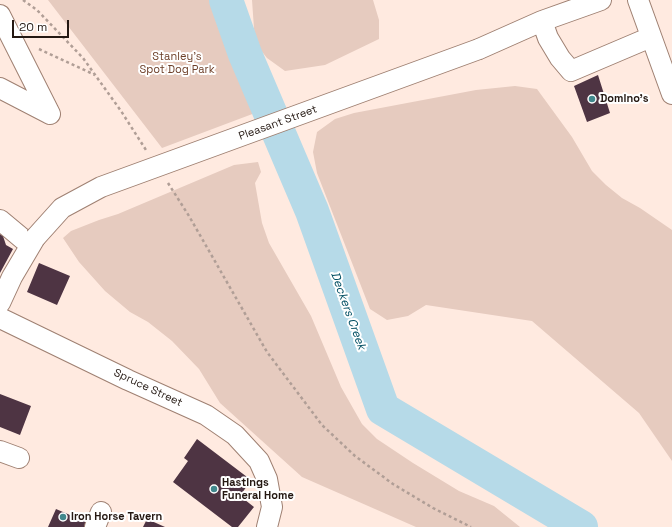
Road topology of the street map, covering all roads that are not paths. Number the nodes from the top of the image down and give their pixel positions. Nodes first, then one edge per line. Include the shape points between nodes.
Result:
1 (601, 0) edge
2 (638, 0) edge
3 (0, 15) edge
4 (542, 21) junction
5 (651, 37) junction
6 (0, 88) edge
7 (672, 94) edge
8 (0, 220) edge
9 (33, 242) junction
10 (0, 302) edge
11 (0, 318) edge
12 (0, 451) edge
13 (19, 458) dead end
14 (267, 527) edge

1 - 4 street, Pleasant Street
2 - 5 street
3 - 6 street via 50,114
4 - 5 street via 552,45 571,71
4 - 9 street, Pleasant Street, bridge via 479,49 101,187 62,208
5 - 7 street
8 - 9 street
9 - 10 street, Pleasant Street
11 - 14 street, Spruce Street via 206,415 235,435 259,461 267,479 272,507
12 - 13 street

